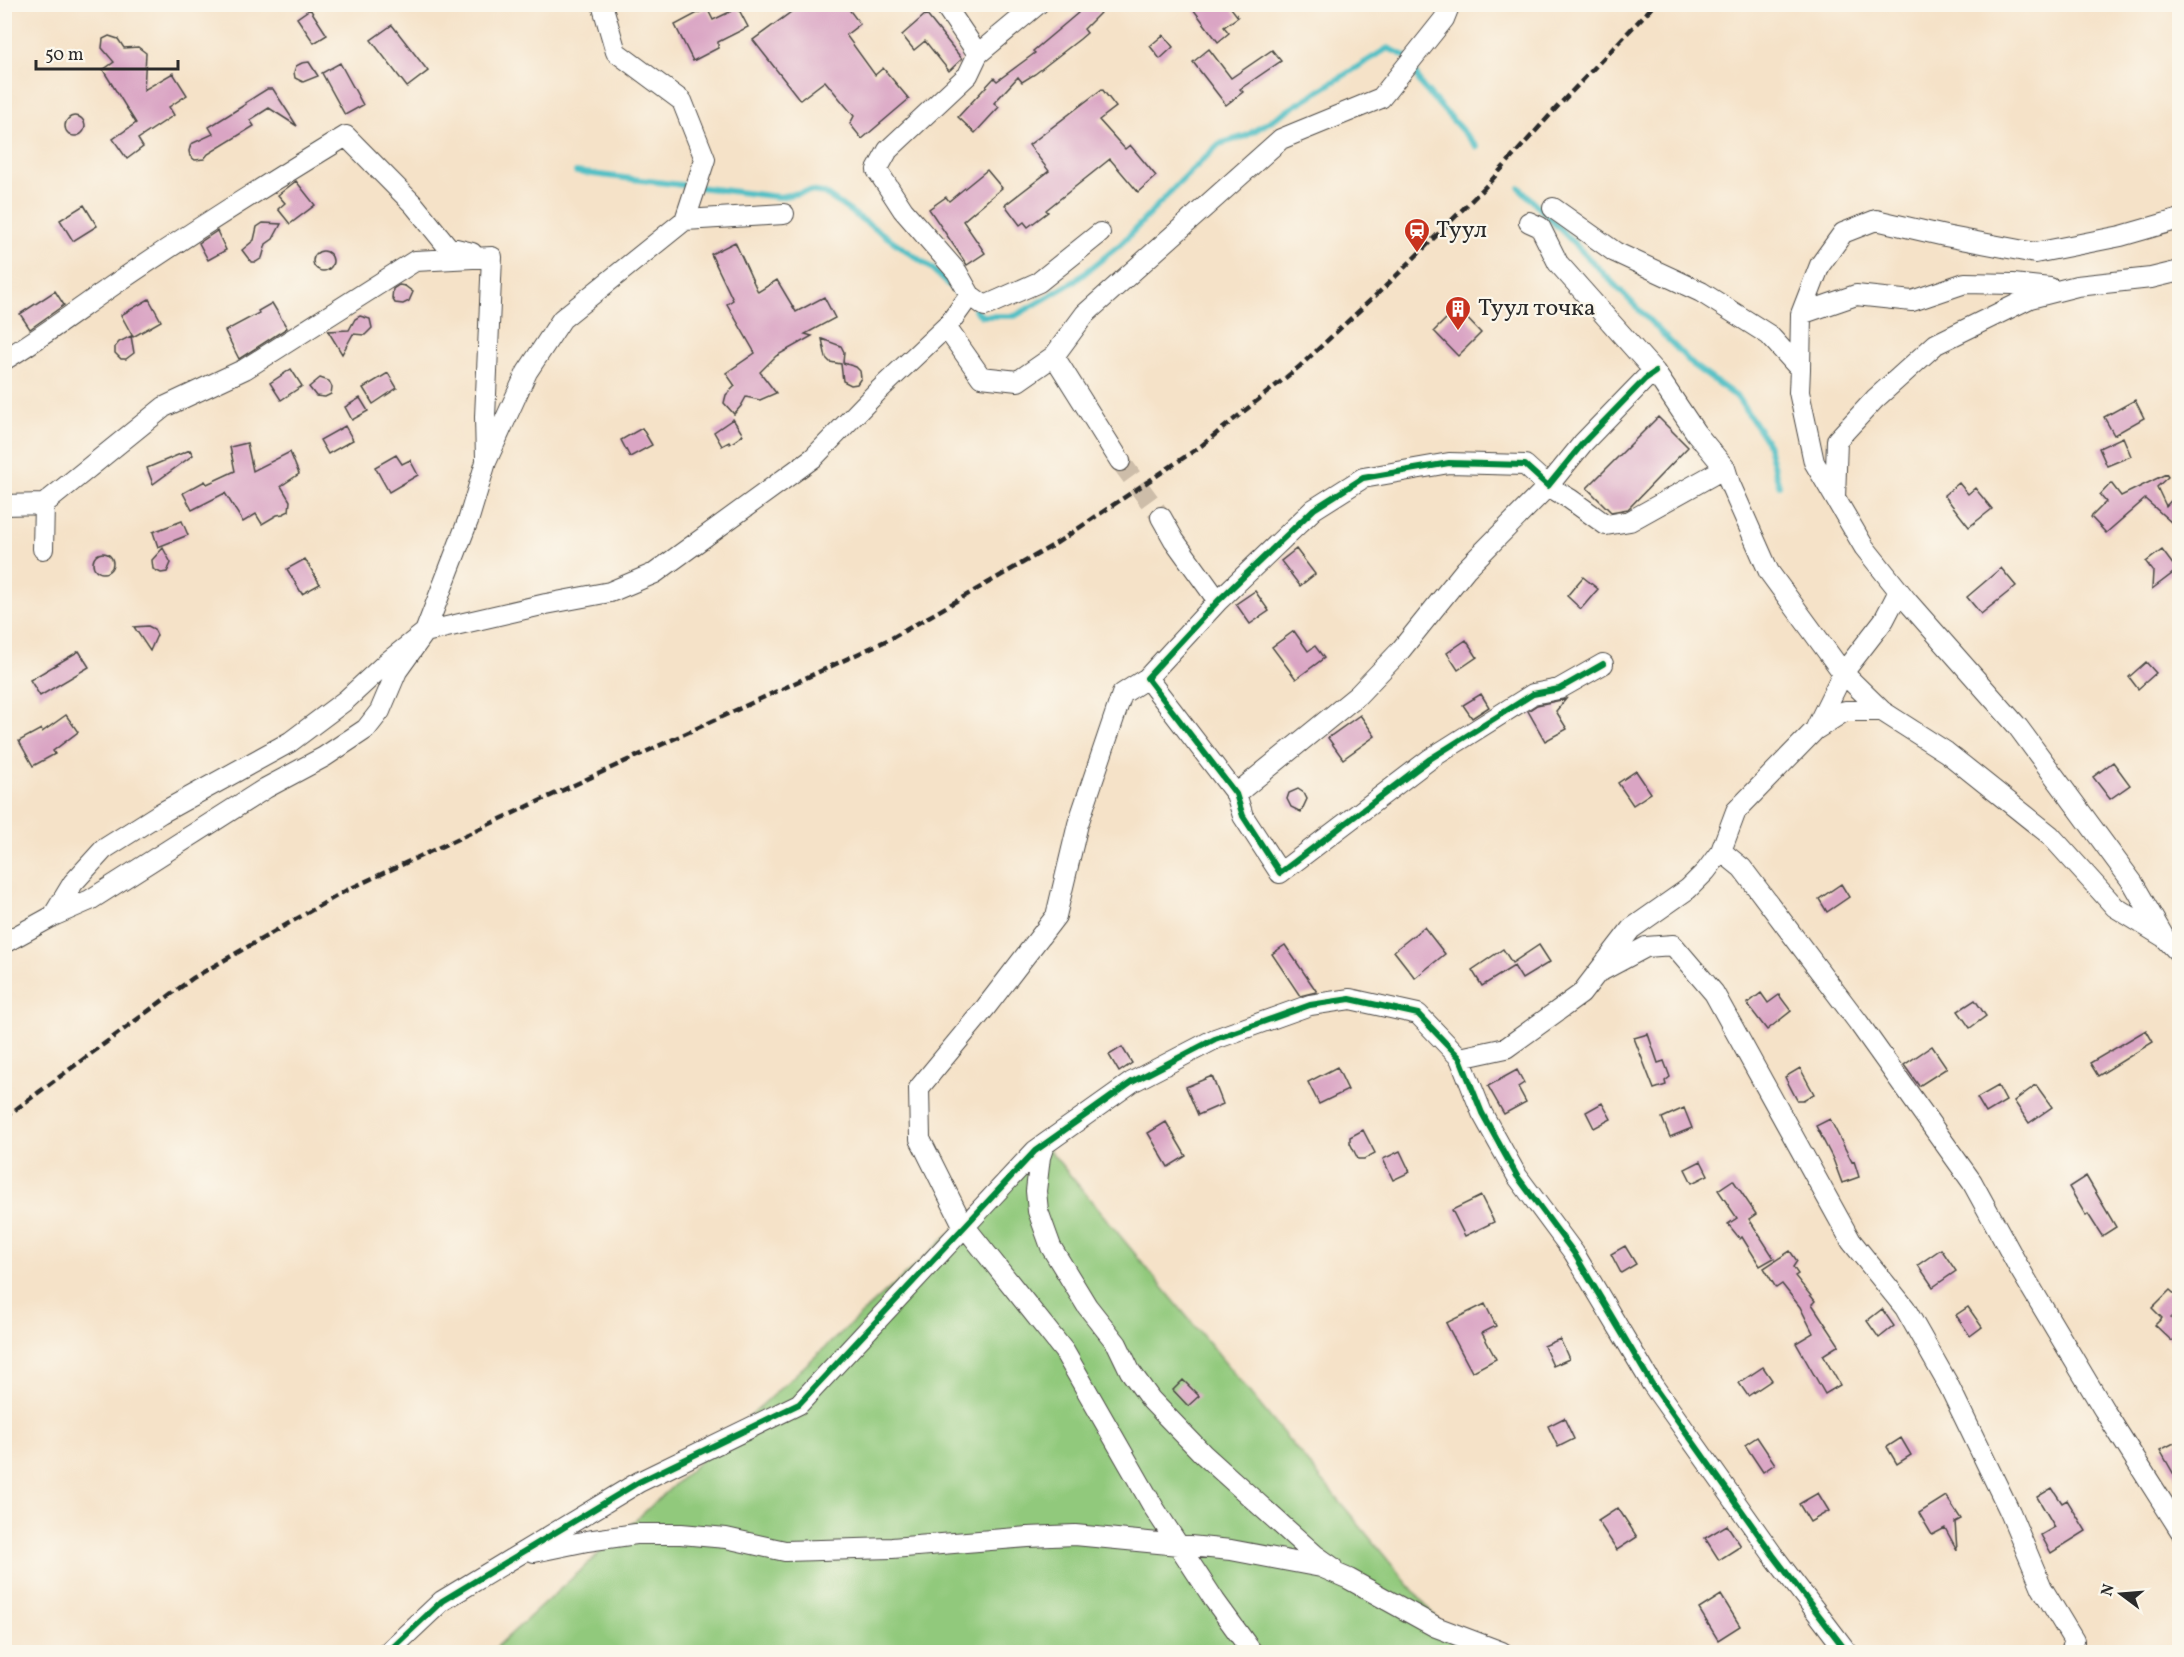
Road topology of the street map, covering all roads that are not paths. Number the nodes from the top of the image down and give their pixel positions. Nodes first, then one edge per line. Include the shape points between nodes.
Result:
1 (602, 4) edge
2 (944, 4) edge
3 (1038, 4) edge
4 (1464, 4) edge
5 (1447, 12) edge
6 (978, 54) junction
7 (1553, 208) dead end
8 (784, 214) dead end
9 (2180, 219) edge
10 (685, 220) junction
11 (1528, 222) dead end
12 (1100, 233) dead end
13 (492, 257) junction
14 (2180, 271) edge
15 (2063, 290) junction
16 (966, 300) junction
17 (1801, 314) junction
18 (946, 327) junction
19 (1054, 356) junction
20 (4, 360) edge
21 (1800, 369) junction
22 (1655, 372) junction
23 (1120, 461) tunnel mouth
24 (486, 462) junction
25 (1725, 468) junction
26 (1548, 486) junction
27 (1835, 498) junction
28 (44, 504) junction
29 (4, 505) edge
30 (1161, 518) tunnel mouth
31 (44, 549) dead end
32 (1899, 591) junction
33 (1218, 601) junction
34 (425, 632) junction
35 (1603, 664) dead end
36 (1843, 673) junction
37 (1147, 678) junction
38 (1882, 711) junction
39 (1815, 730) junction
40 (290, 741) junction
41 (266, 788) junction
42 (1236, 794) junction
43 (1721, 851) junction
44 (53, 916) junction
45 (2164, 938) junction
46 (4, 943) edge
47 (2180, 954) edge
48 (1598, 972) junction
49 (1460, 1059) junction
50 (1044, 1145) junction
51 (965, 1227) junction
52 (2180, 1530) edge
53 (1179, 1545) junction
54 (513, 1558) junction
55 (1349, 1579) junction
56 (388, 1653) edge
57 (1252, 1653) edge
58 (1502, 1653) edge
59 (1847, 1653) edge
60 (2070, 1653) edge

1 - 10 street via 616,52 682,101 705,159
2 - 6 street
3 - 6 street
4 - 5 street
5 - 19 street via 1381,98 1281,139 1085,314
6 - 16 street via 968,75 888,150 877,171 903,210 957,272
7 - 21 street via 1615,252 1701,292 1769,335
8 - 10 street
9 - 17 street via 2121,236 2035,253 1876,220 1843,233 1820,265
10 - 24 street via 562,319 527,372
11 - 22 street via 1540,227 1558,263
12 - 16 street via 1039,282 985,306
13 - 20 street via 448,247 414,205 346,136 247,197
13 - 24 street
13 - 28 street via 415,261 245,369 164,407
14 - 15 street
15 - 17 street via 1965,283 1912,301 1856,295
15 - 27 street via 2030,298 1936,344 1875,399 1837,440
16 - 18 street
17 - 21 street
18 - 19 street via 981,377 1018,381
18 - 34 street via 813,458 655,573 610,592
19 - 23 street
21 - 27 street via 1799,392 1814,462
22 - 25 street
22 - 26 street via 1583,443
24 - 34 street
25 - 26 street via 1630,521 1606,525
25 - 36 street via 1768,572
26 - 33 street via 1526,465 1449,463 1363,478 1314,509
26 - 42 street via 1466,569 1400,651 1358,695
27 - 32 street via 1863,547
28 - 29 street
28 - 31 street
30 - 33 street
32 - 36 street via 1884,620
32 - 45 street via 2018,727 2133,883
33 - 37 street
34 - 40 street via 346,700
34 - 41 street via 397,671 380,711 366,729
35 - 42 street via 1559,688 1533,694 1430,759 1280,873 1243,816
36 - 38 street
36 - 39 street
37 - 42 street
37 - 51 street via 1122,694 1078,824 1056,916 920,1088 920,1139
38 - 39 street via 1845,711
38 - 45 street via 1946,752 2050,836 2115,907
39 - 43 street via 1736,811
40 - 41 street
40 - 44 street via 104,849 73,883
41 - 44 street via 128,878
43 - 48 street via 1688,889 1631,929
43 - 52 street via 1756,886 1972,1182 2043,1307
44 - 46 street
45 - 47 street
48 - 49 street via 1581,994 1506,1048
48 - 60 street via 1646,947 1673,945 1714,993 1851,1241 1905,1308 1948,1384 2042,1588 2074,1641
49 - 50 street via 1418,1014 1350,999 1310,1005 1215,1039 1132,1082
49 - 59 street via 1482,1113 1517,1176 1574,1253 1652,1384
50 - 51 street
50 - 55 street via 1036,1191 1050,1247 1087,1306 1117,1344 1130,1371 1151,1400 1203,1454 1315,1555
51 - 53 street via 1064,1351
51 - 54 street via 799,1404 639,1482
53 - 54 street via 1075,1535 785,1551 726,1538 636,1534
53 - 55 street via 1231,1550 1321,1567
53 - 57 street
54 - 56 street via 442,1601
55 - 58 street via 1436,1627

